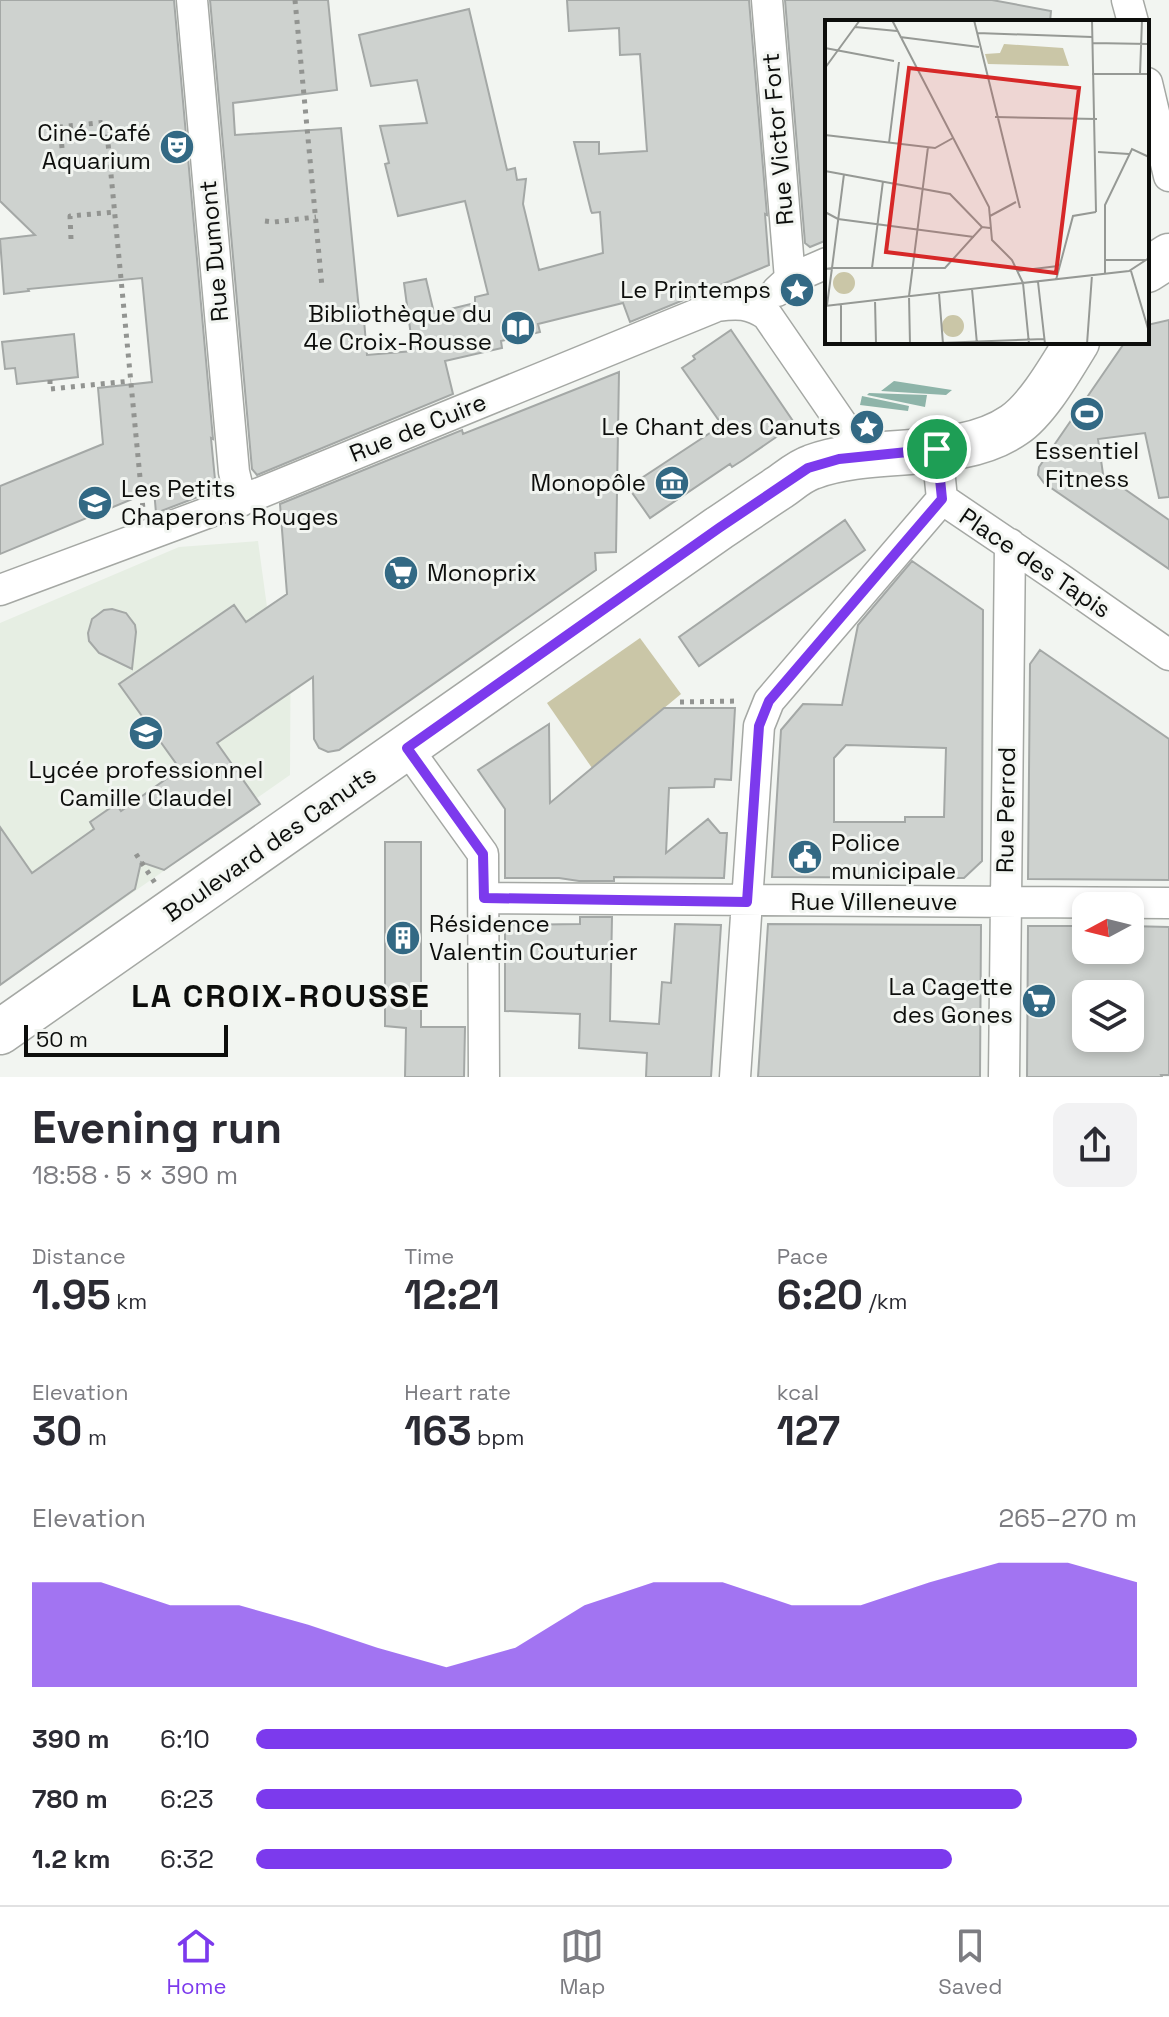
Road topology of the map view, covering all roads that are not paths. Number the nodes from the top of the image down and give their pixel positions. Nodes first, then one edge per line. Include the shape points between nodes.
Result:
1 (192, 0) edge
2 (767, 0) edge
3 (1127, 0) edge
4 (1132, 20) edge
5 (1149, 91) edge
6 (1169, 176) edge
7 (1169, 256) edge
8 (825, 264) edge
9 (1149, 269) edge
10 (790, 279) junction
11 (758, 308) junction
12 (1076, 344) edge
13 (937, 449) junction
14 (864, 456) junction
15 (942, 499) junction
16 (241, 501) junction
17 (1010, 544) junction
18 (0, 590) edge
19 (1169, 655) edge
20 (407, 748) junction
21 (484, 898) junction
22 (747, 902) junction
23 (1005, 902) junction
24 (1169, 903) edge
25 (0, 1032) edge
26 (484, 1077) edge
27 (735, 1077) edge
28 (1004, 1077) edge

1 - 16 street, Rue Dumont via 234,472
2 - 10 street, Rue Victor Fort
3 - 4 street
5 - 6 street
7 - 9 main road
8 - 10 street
10 - 11 street
11 - 14 street
11 - 16 street, Rue de Cuire via 738,303 717,306
12 - 13 main road, Boulevard des Canuts via 1014,425 978,442
13 - 14 main road, Boulevard des Canuts
13 - 15 street, Place des Tapis
14 - 20 main road, Boulevard des Canuts via 805,471
15 - 17 street, Place des Tapis
15 - 22 street via 769,701 759,726
16 - 18 street, Rue de Cuire
17 - 19 street, Place des Tapis
17 - 23 street, Rue Perrod
20 - 21 street via 483,854
20 - 25 main road, Boulevard des Canuts
21 - 22 street, Rue Villeneuve
21 - 26 street
22 - 23 street, Rue Villeneuve
22 - 27 street
23 - 24 street, Rue Villeneuve
23 - 28 street, Rue Perrod

